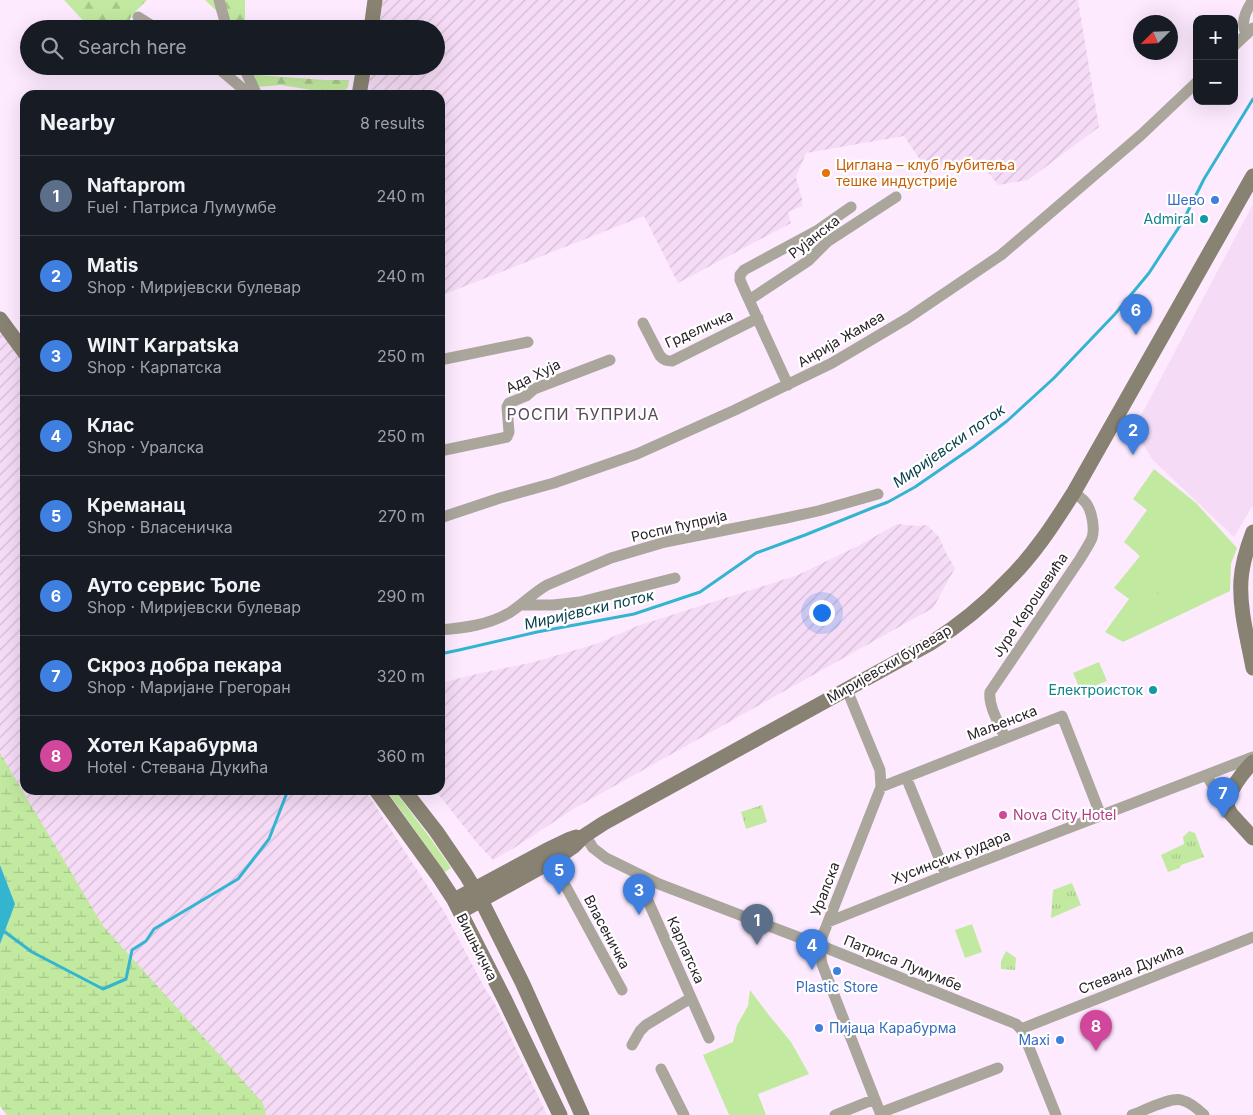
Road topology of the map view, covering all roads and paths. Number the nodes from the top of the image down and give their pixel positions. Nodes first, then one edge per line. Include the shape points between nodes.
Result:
1 (219, 0) edge
2 (375, 0) edge
3 (1253, 0) edge
4 (138, 17) dead end
5 (143, 20) edge
6 (225, 20) edge
7 (372, 20) edge
8 (1250, 31) edge
9 (1238, 42) edge
10 (227, 75) edge
11 (247, 75) edge
12 (362, 75) edge
13 (1193, 86) edge
14 (244, 90) edge
15 (255, 90) edge
16 (360, 90) edge
17 (1253, 176) edge
18 (896, 197) dead end
19 (851, 206) dead end
20 (750, 300) junction
21 (758, 318) junction
22 (0, 319) edge
23 (643, 323) dead end
24 (528, 342) dead end
25 (20, 343) edge
26 (445, 359) edge
27 (610, 360) dead end
28 (788, 386) junction
29 (445, 450) edge
30 (1074, 492) junction
31 (878, 494) dead end
32 (445, 516) edge
33 (1253, 532) edge
34 (675, 578) dead end
35 (520, 605) junction
36 (445, 630) edge
37 (1253, 668) edge
38 (847, 690) junction
39 (1005, 738) junction
40 (1248, 769) edge
41 (1206, 775) junction
42 (906, 777) junction
43 (881, 786) junction
44 (380, 795) edge
45 (408, 795) edge
46 (1227, 807) junction
47 (1101, 816) junction
48 (1248, 827) edge
49 (584, 835) junction
50 (1253, 838) edge
51 (552, 861) junction
52 (636, 874) junction
53 (946, 875) junction
54 (478, 895) junction
55 (457, 906) junction
56 (828, 922) junction
57 (1253, 938) edge
58 (818, 945) junction
59 (622, 990) dead end
60 (691, 998) junction
61 (1021, 1029) junction
62 (709, 1038) dead end
63 (632, 1045) dead end
64 (998, 1068) dead end
65 (661, 1069) dead end
66 (875, 1100) junction
67 (880, 1114) edge
68 (1136, 1114) edge
69 (560, 1115) edge
70 (582, 1115) edge
71 (684, 1115) edge
72 (835, 1115) edge
73 (1056, 1115) edge
74 (1204, 1115) edge

1 - 6 street
2 - 7 main road
3 - 8 street via 1244,14 1243,30
4 - 5 street
8 - 9 street
10 - 14 street
11 - 15 street
12 - 16 main road
13 - 28 street, Анрија Жамеа via 1141,135 1001,255 908,318
17 - 30 main road, Миријевски булевар
18 - 20 street, Рујанска via 827,242 808,262
19 - 20 street via 818,230 744,270 740,280
20 - 21 street
21 - 23 street, Грделичка via 672,361 660,356
21 - 28 street
22 - 25 main road
24 - 26 street
27 - 29 street, Ада Хуја via 510,402 507,407 507,437
28 - 32 street, Анрија Жамеа via 621,460
30 - 38 main road, Миријевски булевар via 1030,556 984,603 931,643
30 - 39 street, Јуре Керошевића via 1088,506 1093,536 990,692 991,704
31 - 35 street, Роспи ћуприја via 810,513 642,548 547,585
33 - 37 main road via 1246,552 1241,590
34 - 35 street via 580,602
35 - 36 street, Роспи ћуприја via 489,622
38 - 43 street via 880,770
38 - 49 main road, Миријевски булевар
39 - 42 street, Маљенска
39 - 47 street, Маљенска via 1062,716
40 - 41 street, Хусинских рудара
40 - 46 main road via 1229,797
41 - 46 street
41 - 47 street, Хусинских рудара
42 - 43 street, Маљенска
42 - 53 street
43 - 56 street, Уралска
44 - 55 main road, Вишњичка
45 - 54 main road, Вишњичка
46 - 48 main road
47 - 53 street, Хусинских рудара
48 - 50 main road
49 - 51 main road, Миријевски булевар
49 - 52 street, Патриса Лумумбе via 602,855
49 - 54 main road, Миријевски булевар via 570,838
51 - 54 main road, Миријевски булевар
51 - 59 street, Власеничка
52 - 58 street, Патриса Лумумбе
52 - 60 street, Карпатска
53 - 56 street, Хусинских рудара
54 - 55 main road, Миријевски булевар
54 - 70 main road, Вишњичка via 522,982
55 - 69 main road, Вишњичка
56 - 58 street, Уралска
57 - 61 street, Стевана Дукића
58 - 61 street, Патриса Лумумбе via 1009,1021
58 - 66 street via 822,964
60 - 62 street, Карпатска
60 - 63 street via 646,1025
61 - 73 street
64 - 67 street
65 - 71 street
66 - 67 street
66 - 72 street
68 - 74 street via 1180,1100

